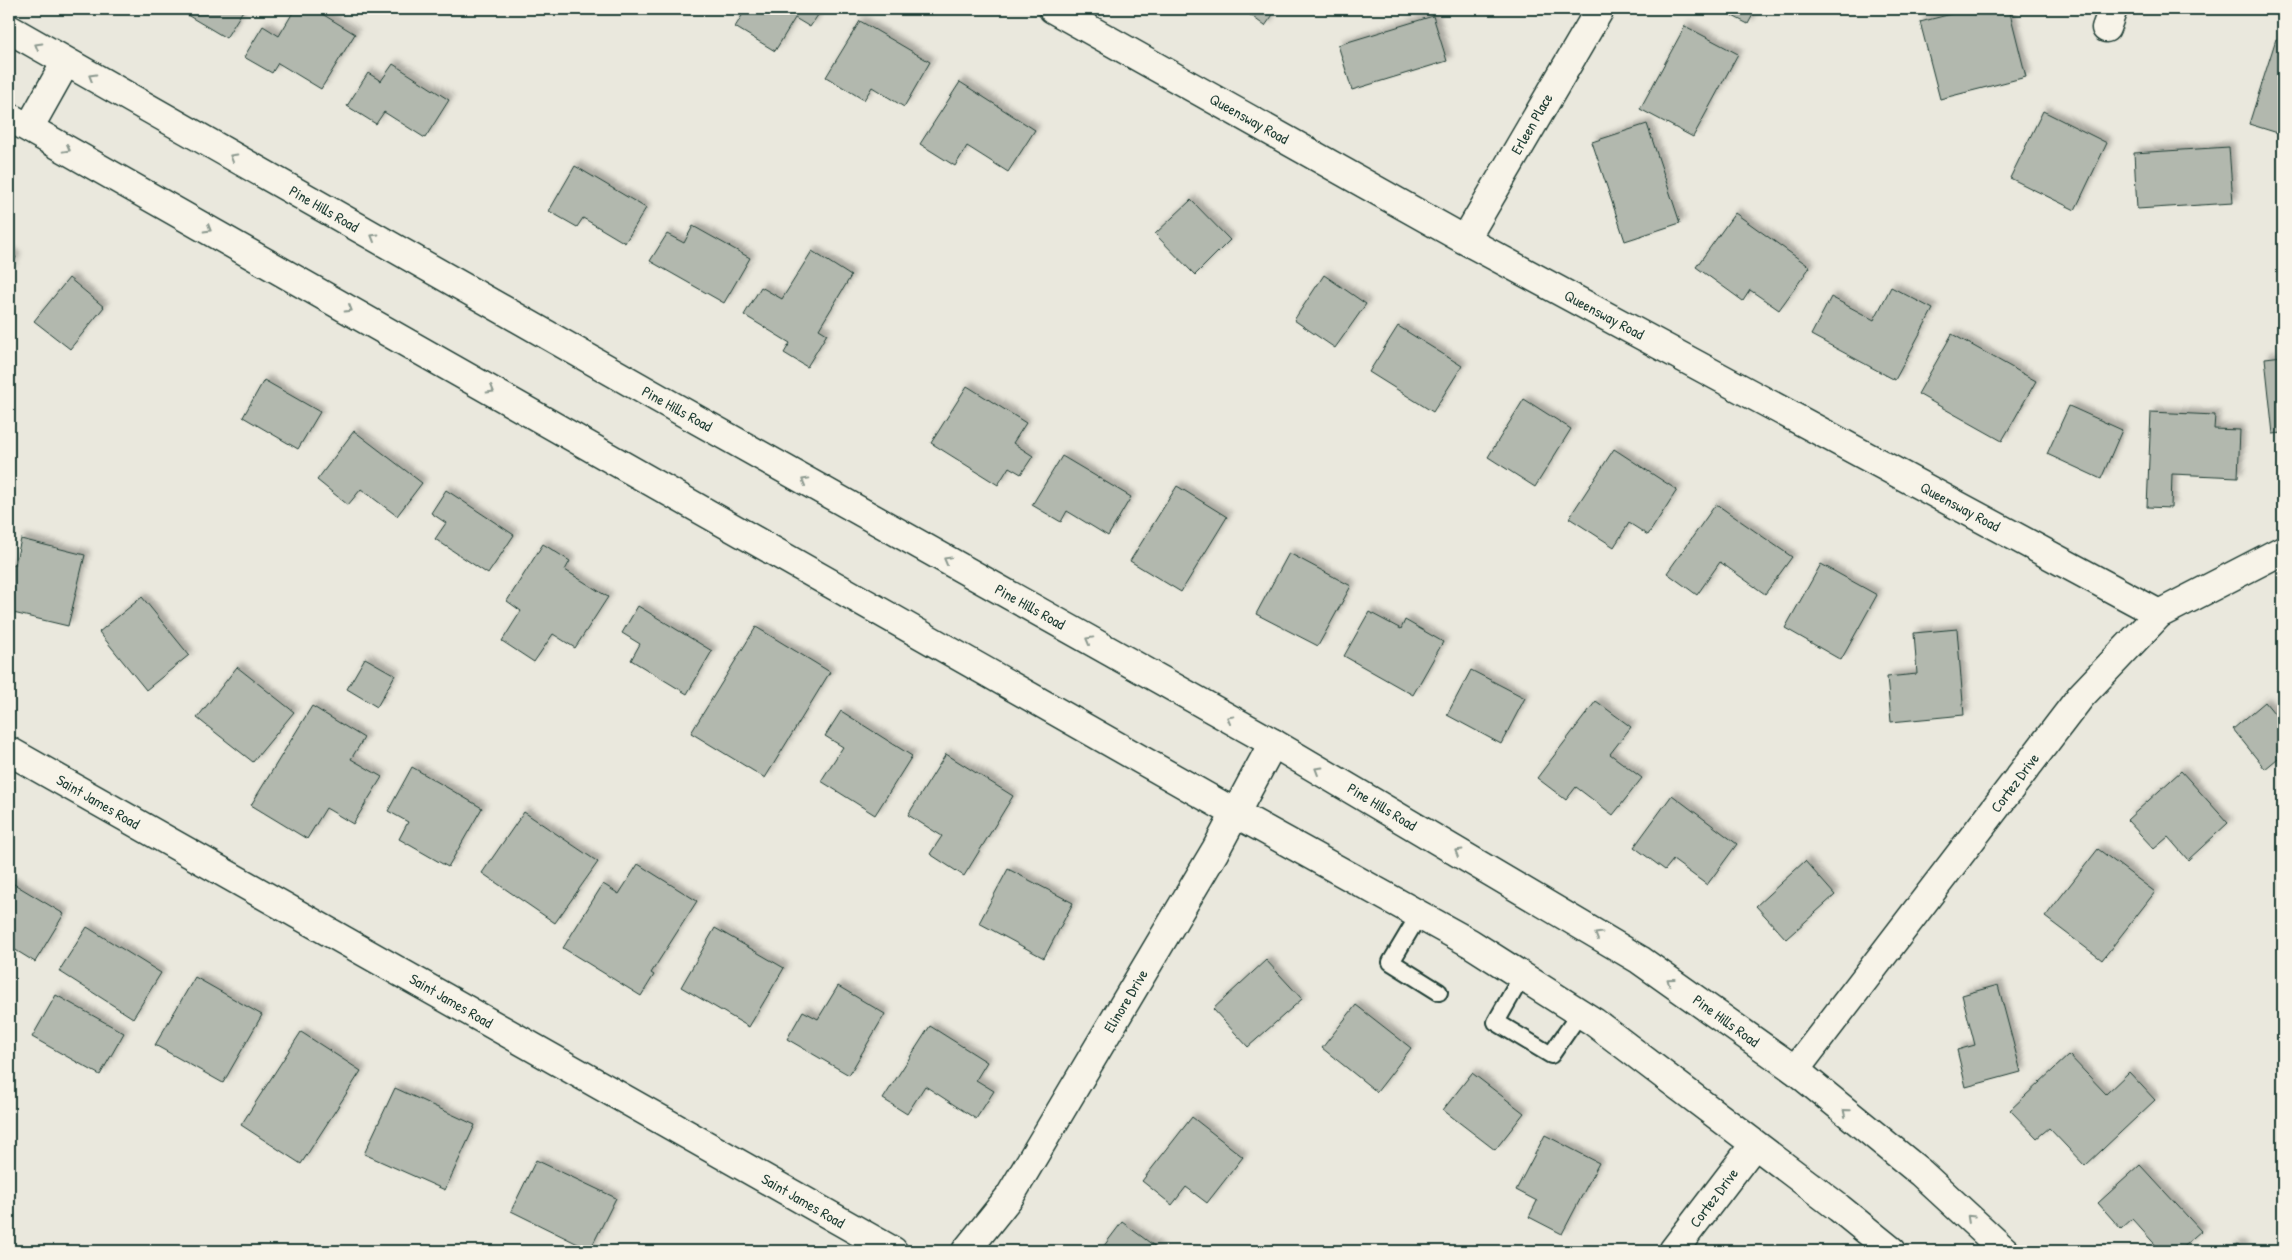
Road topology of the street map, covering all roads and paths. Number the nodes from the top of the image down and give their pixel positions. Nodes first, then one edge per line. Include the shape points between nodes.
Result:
1 (1053, 9) edge
2 (1600, 9) edge
3 (9, 29) edge
4 (66, 62) junction
5 (19, 122) edge
6 (1464, 240) junction
7 (2283, 550) edge
8 (2159, 614) junction
9 (1273, 743) junction
10 (9, 751) edge
11 (1235, 813) junction
12 (1419, 915) junction
13 (1522, 976) junction
14 (1439, 992) dead end
15 (1580, 1013) junction
16 (1795, 1070) junction
17 (1754, 1145) junction
18 (893, 1251) edge
19 (966, 1251) edge
20 (1673, 1251) edge
21 (1892, 1251) edge
22 (2006, 1251) edge

1 - 6 main road, Queensway Road
2 - 6 main road, Erleen Place
4 -> 3 main road, Pine Hills Road
4 - 5 main road
9 -> 4 main road, Pine Hills Road
5 -> 11 main road
6 - 8 main road, Queensway Road
7 - 8 main road, Cortez Drive
8 - 16 main road, Cortez Drive via 2081,696
9 - 11 main road, Elinore Drive
16 -> 9 main road, Pine Hills Road via 1640,960
10 - 18 main road, Saint James Road
11 - 12 main road
11 - 19 main road, Elinore Drive via 1010,1196
12 - 13 main road
12 - 14 lane via 1391,962
13 - 15 main road
13 - 15 lane via 1496,1022 1552,1055
15 - 17 main road
22 -> 16 main road, Pine Hills Road via 1921,1173
17 - 20 main road, Cortez Drive
17 - 21 main road

